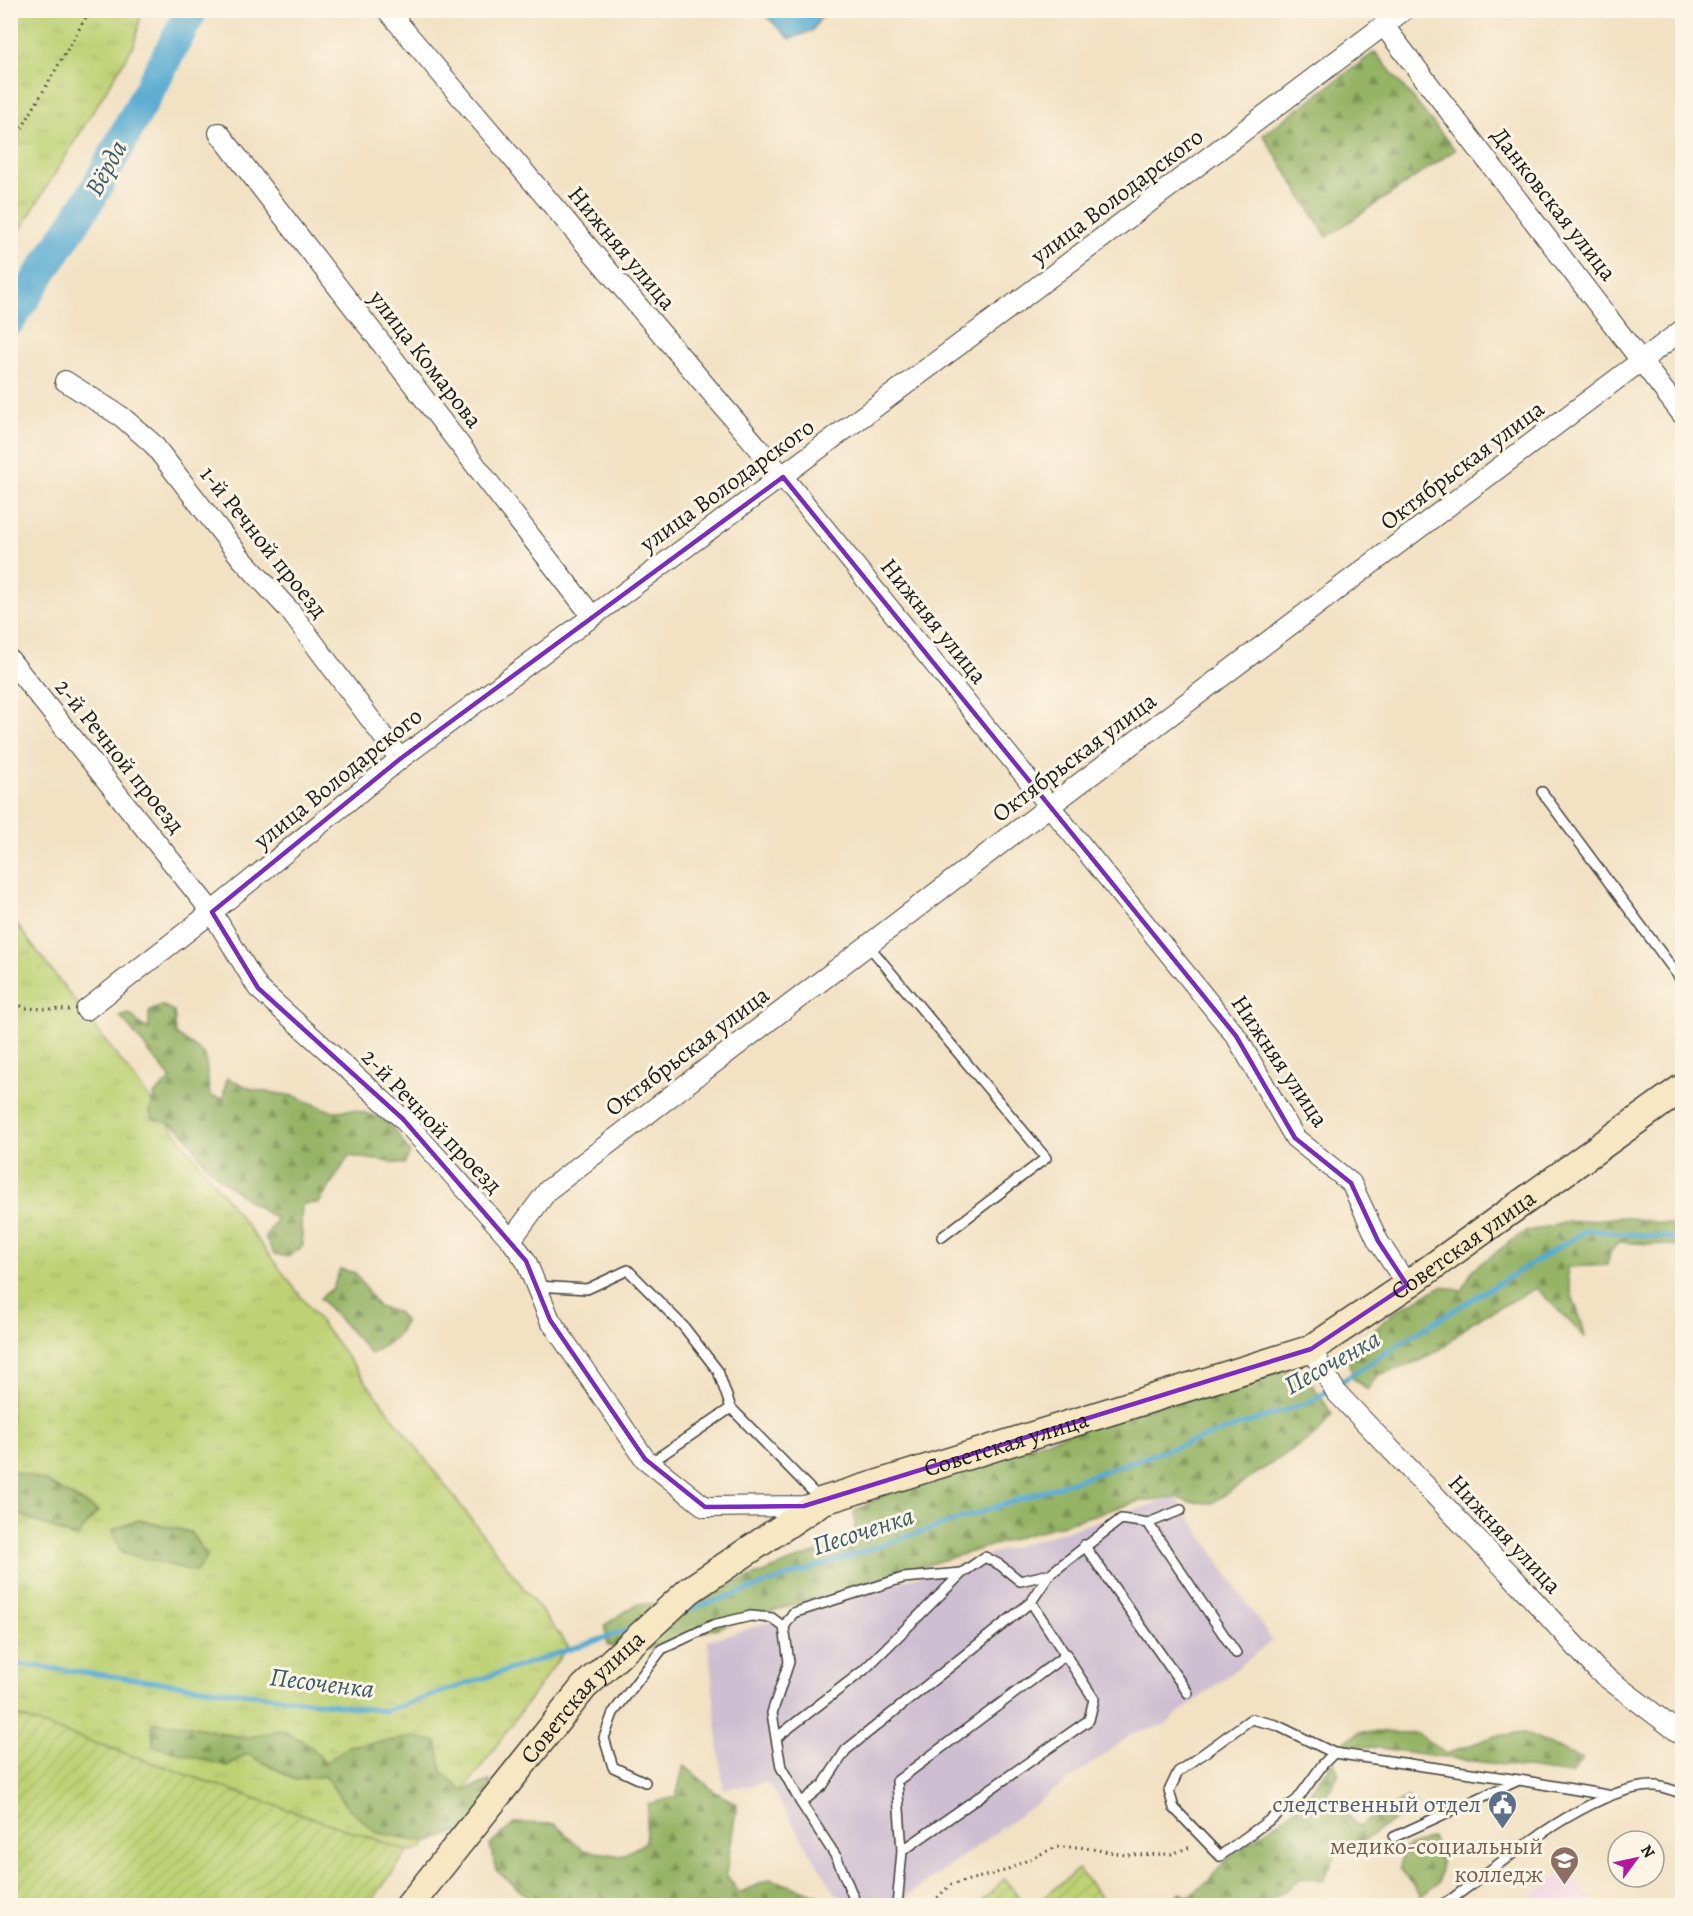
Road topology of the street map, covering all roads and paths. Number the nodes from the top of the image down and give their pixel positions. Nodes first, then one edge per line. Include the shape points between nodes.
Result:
1 (90, 10) edge
2 (387, 10) edge
3 (1404, 10) edge
4 (1384, 26) junction
5 (219, 133) dead end
6 (10, 149) edge
7 (1683, 330) edge
8 (1643, 361) junction
9 (65, 381) dead end
10 (1683, 414) edge
11 (783, 477) junction
12 (592, 616) junction
13 (10, 660) edge
14 (400, 759) junction
15 (1542, 792) dead end
16 (1051, 805) junction
17 (212, 912) junction
18 (868, 945) junction
19 (1683, 981) edge
20 (10, 1000) edge
21 (87, 1010) joint
22 (1683, 1088) edge
23 (942, 1237) dead end
24 (511, 1240) junction
25 (1407, 1285) junction
26 (537, 1286) junction
27 (1311, 1349) junction
28 (731, 1408) junction
29 (650, 1463) junction
30 (822, 1501) junction
31 (1180, 1510) dead end
32 (1148, 1523) junction
33 (1084, 1545) junction
34 (962, 1573) junction
35 (1050, 1574) junction
36 (1031, 1602) junction
37 (784, 1627) junction
38 (1067, 1653) junction
39 (1236, 1653) dead end
40 (1188, 1693) dead end
41 (1683, 1735) edge
42 (776, 1738) junction
43 (1334, 1753) junction
44 (1519, 1780) junction
45 (645, 1782) dead end
46 (1683, 1793) edge
47 (1607, 1795) junction
48 (801, 1803) junction
49 (1394, 1837) dead end
50 (1206, 1841) junction
51 (902, 1851) junction
52 (409, 1905) edge
53 (857, 1905) edge
54 (897, 1905) edge
55 (929, 1905) edge
56 (1442, 1905) edge

1 - 6 path
2 - 11 street, Нижняя улица
3 - 4 street, улица Володарского
4 - 8 street, Данковская улица
4 - 11 street, улица Володарского
5 - 12 street, улица Комарова
7 - 8 street, Октябрьская улица
8 - 10 street, Данковская улица
8 - 16 street, Октябрьская улица
9 - 14 street, 1-й Речной проезд via 122,417 153,444 241,558 290,611
11 - 12 street, улица Володарского
11 - 16 street, Нижняя улица
12 - 14 street, улица Володарского
13 - 17 street, 2-й Речной проезд
14 - 17 street, улица Володарского
15 - 19 lane
16 - 18 street, Октябрьская улица
16 - 25 street, Нижняя улица via 1236,1036 1295,1138 1351,1183 1378,1241
17 - 21 street, улица Володарского
17 - 24 street, 2-й Речной проезд via 258,988 403,1119
18 - 23 lane via 1046,1158
18 - 24 street, Октябрьская улица via 548,1190
20 - 21 path via 25,1008
22 - 25 street, Советская улица
24 - 26 street, 2-й Речной проезд
25 - 27 street, Советская улица
26 - 28 lane via 587,1289 628,1270 684,1327 718,1371
26 - 29 street, 2-й Речной проезд via 550,1320
27 - 30 street, Советская улица
27 - 41 street, Нижняя улица via 1336,1392 1598,1671
28 - 29 lane
28 - 30 lane
29 - 30 street, 2-й Речной проезд via 705,1507 804,1506
30 - 52 street, Советская улица via 690,1590 577,1695
31 - 32 lane
32 - 33 lane via 1121,1519
32 - 39 lane
33 - 35 lane
33 - 40 lane
34 - 35 lane via 985,1557 1020,1581
34 - 37 lane via 903,1578 815,1604 793,1613
34 - 42 lane via 864,1670
35 - 36 lane
36 - 38 lane
36 - 48 lane via 846,1750 823,1785
37 - 42 lane via 789,1662 772,1713
37 - 45 lane via 772,1618 752,1616 713,1625 662,1649 613,1713 604,1738 613,1767
38 - 51 lane via 897,1780
38 - 51 lane via 1094,1699 1089,1720
42 - 48 lane via 781,1767
43 - 44 lane
43 - 50 lane via 1297,1800 1220,1856
43 - 50 lane via 1276,1725 1251,1719 1178,1772 1169,1791 1174,1808
44 - 47 lane
44 - 49 lane
46 - 47 lane via 1656,1786
47 - 56 lane via 1566,1818
48 - 53 lane via 837,1858
50 - 55 path via 1171,1854 1126,1855 1056,1847 1004,1871 950,1885
51 - 54 lane

